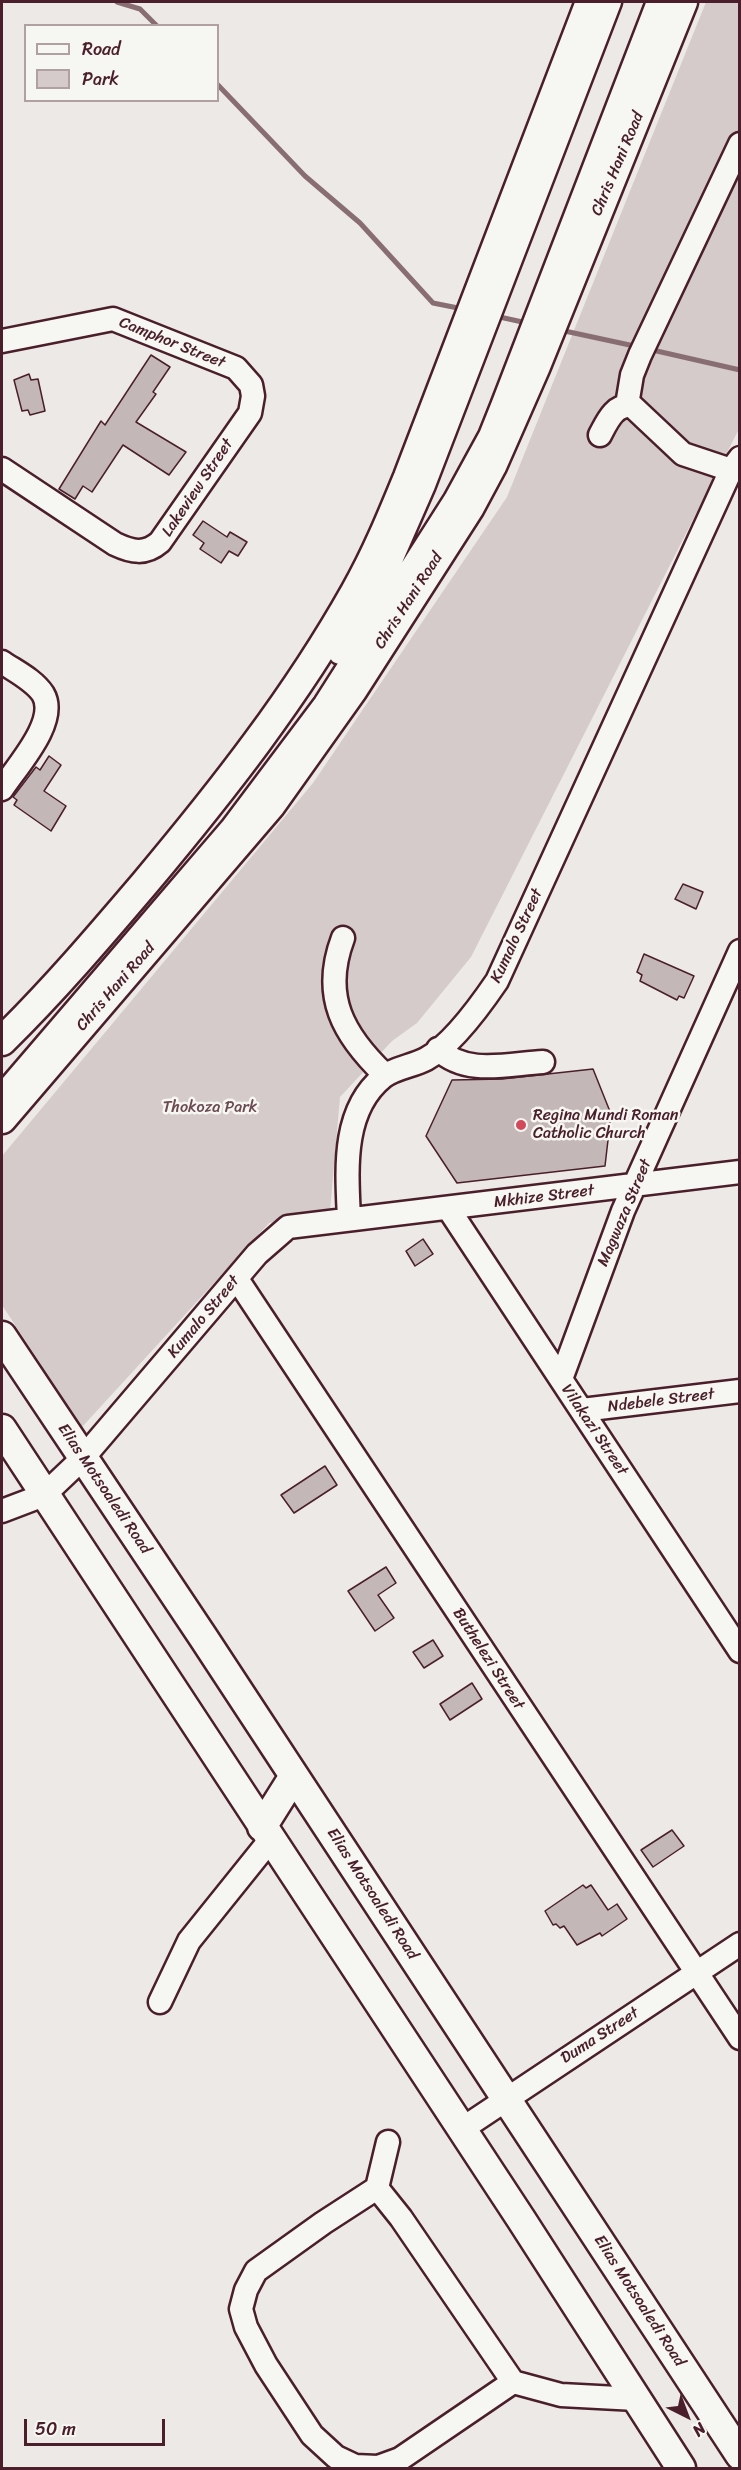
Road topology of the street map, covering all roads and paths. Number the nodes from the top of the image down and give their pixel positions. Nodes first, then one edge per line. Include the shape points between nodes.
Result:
1 (590, 2) edge
2 (610, 2) edge
3 (658, 2) edge
4 (683, 2) edge
5 (740, 144) edge
6 (511, 232) junction
7 (573, 248) junction
8 (2, 341) edge
9 (463, 359) junction
10 (236, 368) joint
11 (525, 369) junction
12 (627, 405) junction
13 (600, 435) dead end
14 (735, 464) edge
15 (2, 469) edge
16 (2, 662) edge
17 (2, 789) edge
18 (343, 938) dead end
19 (738, 957) edge
20 (2, 1041) edge
21 (438, 1049) junction
22 (543, 1062) dead end
23 (2, 1071) edge
24 (385, 1075) junction
25 (2, 1096) edge
26 (2, 1119) edge
27 (740, 1172) edge
28 (635, 1186) junction
29 (448, 1208) junction
30 (349, 1220) junction
31 (237, 1279) junction
32 (2, 1336) edge
33 (561, 1379) junction
34 (740, 1391) edge
35 (582, 1410) junction
36 (2, 1429) edge
37 (83, 1458) junction
38 (44, 1495) junction
39 (2, 1511) edge
40 (740, 1651) edge
41 (294, 1776) junction
42 (267, 1833) junction
43 (740, 1944) edge
44 (696, 1974) junction
45 (160, 2002) dead end
46 (740, 2038) edge
47 (506, 2098) junction
48 (462, 2129) junction
49 (388, 2142) dead end
50 (377, 2188) junction
51 (513, 2382) junction
52 (636, 2399) junction
53 (740, 2455) edge
54 (681, 2469) edge

1 - 6 main road, Chris Hani Road
2 - 6 street, Chris Hani Road
3 - 7 street, Chris Hani Road
4 - 7 main road, Chris Hani Road via 655,76
5 - 12 street via 640,355
6 - 9 main road, Chris Hani Road
7 - 11 main road, Chris Hani Road
8 - 10 street, Camphor Street via 113,319
9 - 20 main road, Chris Hani Road via 378,547 304,677 224,788 51,990
9 - 23 street, Chris Hani Road via 424,485 385,574 316,691 283,739 195,848
10 - 15 street, Lakeview Street via 251,385 250,413 160,542 146,551 115,544
11 - 25 street, Chris Hani Road via 455,500 325,704 231,829
11 - 26 main road, Chris Hani Road via 492,466 470,507 337,713 271,805
12 - 13 street via 612,414
12 - 14 street via 683,454
14 - 21 street, Kumalo Street via 497,981 478,1008
16 - 17 street via 39,689 47,713 42,729
18 - 24 street via 334,970 339,1014 362,1053
19 - 28 street, Magwaza Street
21 - 22 street via 450,1060 477,1067
21 - 24 street, Kumalo Street via 427,1059
24 - 30 street via 371,1088 351,1133 346,1158
27 - 28 street, Mkhize Street
28 - 29 street, Mkhize Street
28 - 33 street, Magwaza Street
29 - 30 street, Mkhize Street
29 - 33 street, Vilakazi Street
30 - 31 street, Kumalo Street via 288,1227 268,1243
31 - 37 street, Kumalo Street
31 - 44 street, Buthelezi Street
32 - 37 main road, Elias Motsoaledi Road
33 - 35 street, Vilakazi Street
34 - 35 street, Ndebele Street
35 - 40 street, Vilakazi Street
36 - 38 main road
37 - 38 street, Kumalo Street
37 - 41 main road, Elias Motsoaledi Road
38 - 39 street
38 - 42 main road
41 - 42 main road
41 - 47 main road, Elias Motsoaledi Road
42 - 45 street via 189,1941
42 - 48 main road
43 - 44 street, Duma Street
44 - 46 street, Buthelezi Street
44 - 47 street, Duma Street
47 - 48 street, Duma Street
47 - 53 main road, Elias Motsoaledi Road
48 - 52 main road
49 - 50 street
50 - 51 street
50 - 51 street via 256,2271 246,2290 241,2309 246,2327 312,2435 336,2457 355,2466 378,2467 400,2459
51 - 52 street via 561,2395
52 - 54 main road

